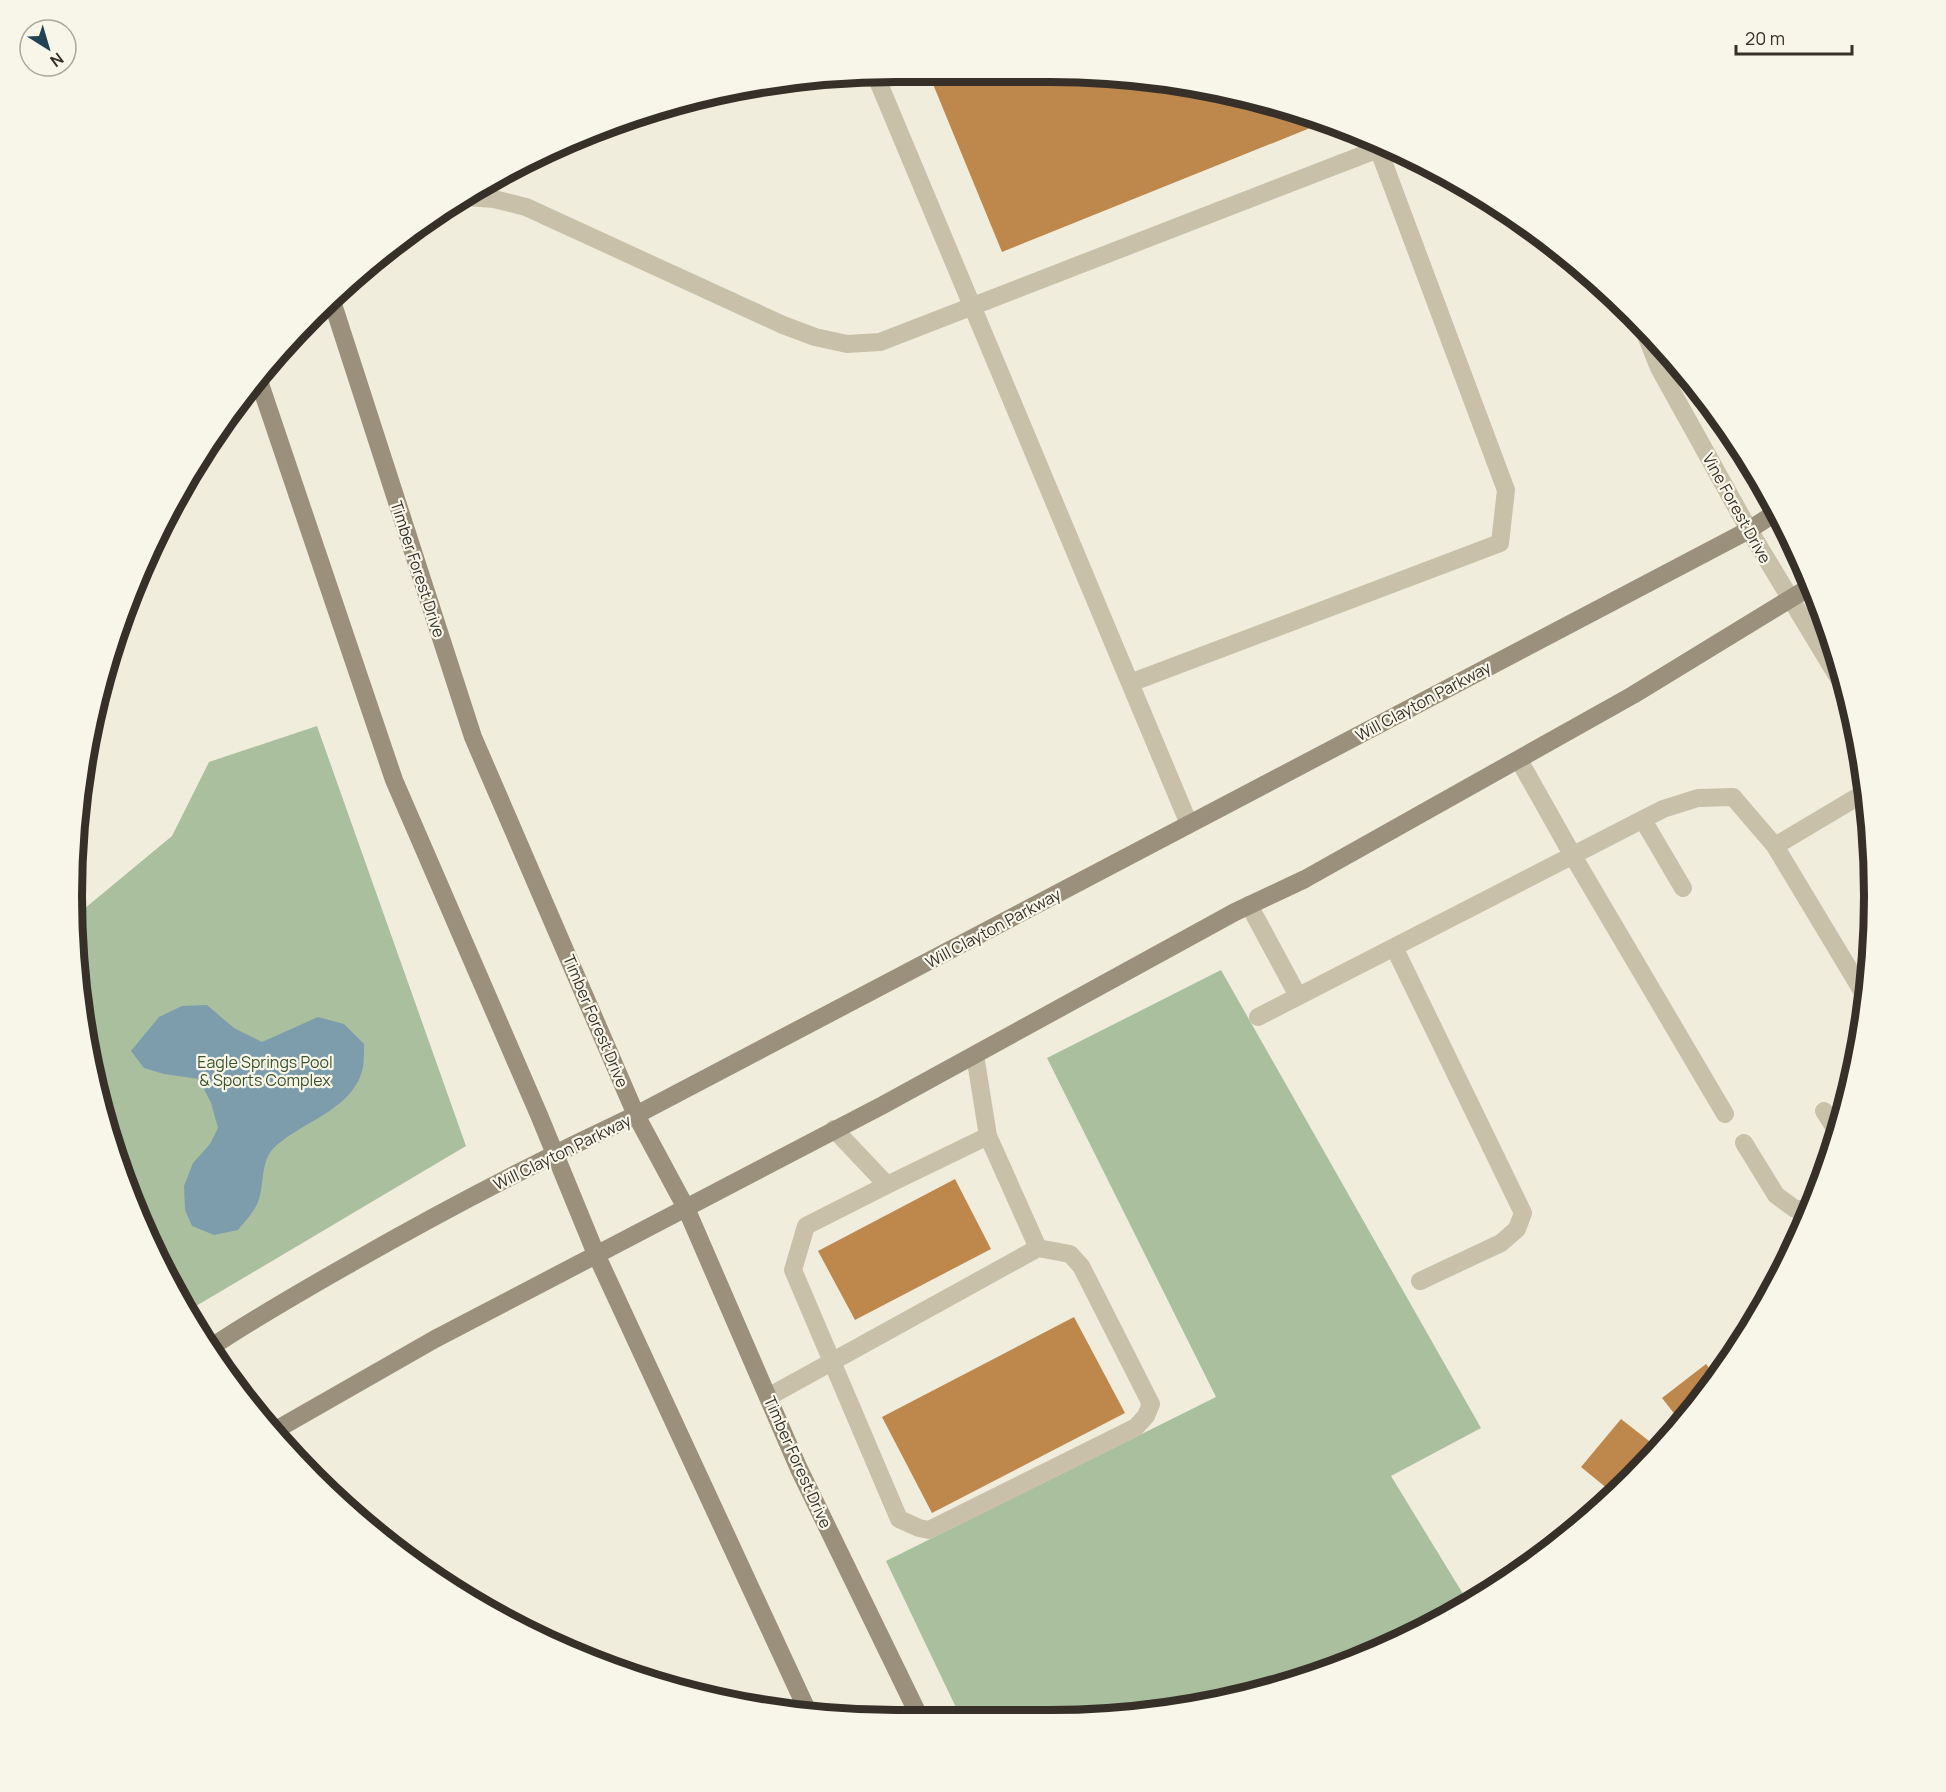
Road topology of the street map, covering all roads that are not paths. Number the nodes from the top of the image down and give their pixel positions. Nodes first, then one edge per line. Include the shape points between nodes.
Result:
1 (879, 83) edge
2 (1374, 150) edge
3 (1385, 155) edge
4 (478, 198) edge
5 (972, 307) junction
6 (334, 308) edge
7 (1651, 349) edge
8 (261, 388) edge
9 (1770, 517) edge
10 (1749, 530) junction
11 (1804, 590) edge
12 (1788, 598) junction
13 (1829, 663) edge
14 (1130, 683) junction
15 (1519, 759) junction
16 (1858, 797) edge
17 (1643, 820) junction
18 (1189, 824) junction
19 (1775, 846) junction
20 (1573, 856) junction
21 (1683, 888) dead end
22 (1249, 905) junction
23 (1394, 947) junction
24 (1859, 985) edge
25 (1298, 996) junction
26 (1258, 1017) dead end
27 (975, 1055) junction
28 (1824, 1111) dead end
29 (1725, 1114) dead end
30 (636, 1115) junction
31 (1831, 1122) edge
32 (834, 1129) junction
33 (988, 1136) junction
34 (1744, 1143) dead end
35 (555, 1153) junction
36 (887, 1185) junction
37 (686, 1208) junction
38 (1801, 1209) edge
39 (1038, 1248) junction
40 (596, 1254) junction
41 (1420, 1281) dead end
42 (217, 1343) edge
43 (832, 1360) junction
44 (768, 1396) junction
45 (280, 1427) edge
46 (805, 1704) edge
47 (916, 1710) edge

1 - 5 street
2 - 5 street
3 - 14 street via 1506,490 1500,543
4 - 5 street via 526,207 815,337 847,344 880,342
5 - 14 street
6 - 30 main road, Timber Forest Drive via 473,738
7 - 10 street, Vine Forest Drive
8 - 35 main road via 394,780
9 - 10 main road, Will Clayton Parkway
10 - 12 street, Vine Forest Drive
10 - 18 main road, Will Clayton Parkway
11 - 12 main road
12 - 13 street, Vine Forest Drive
12 - 15 main road via 1633,695
14 - 18 street
15 - 20 street
15 - 22 main road via 1305,879
16 - 19 street
17 - 19 street via 1698,798 1733,797
17 - 20 street
17 - 21 street
18 - 30 main road, Will Clayton Parkway
19 - 24 street
20 - 23 street
20 - 29 street
22 - 25 street
22 - 27 main road
23 - 25 street
23 - 41 street via 1523,1213 1517,1229 1501,1243
25 - 26 street
27 - 32 main road
27 - 33 street
28 - 31 street
30 - 35 main road, Will Clayton Parkway
30 - 37 main road, Timber Forest Drive
32 - 36 street
32 - 37 main road
33 - 36 street
33 - 39 street
34 - 38 street via 1776,1195
35 - 40 main road
35 - 42 main road, Will Clayton Parkway via 418,1225
36 - 43 street via 806,1226 799,1248 793,1270
37 - 40 main road
37 - 44 main road, Timber Forest Drive
39 - 43 street
39 - 43 street via 1070,1254 1081,1266 1150,1404 1136,1427 929,1530 919,1528 899,1519
40 - 45 main road via 435,1338
40 - 46 main road
43 - 44 street
44 - 47 main road, Timber Forest Drive via 799,1469

